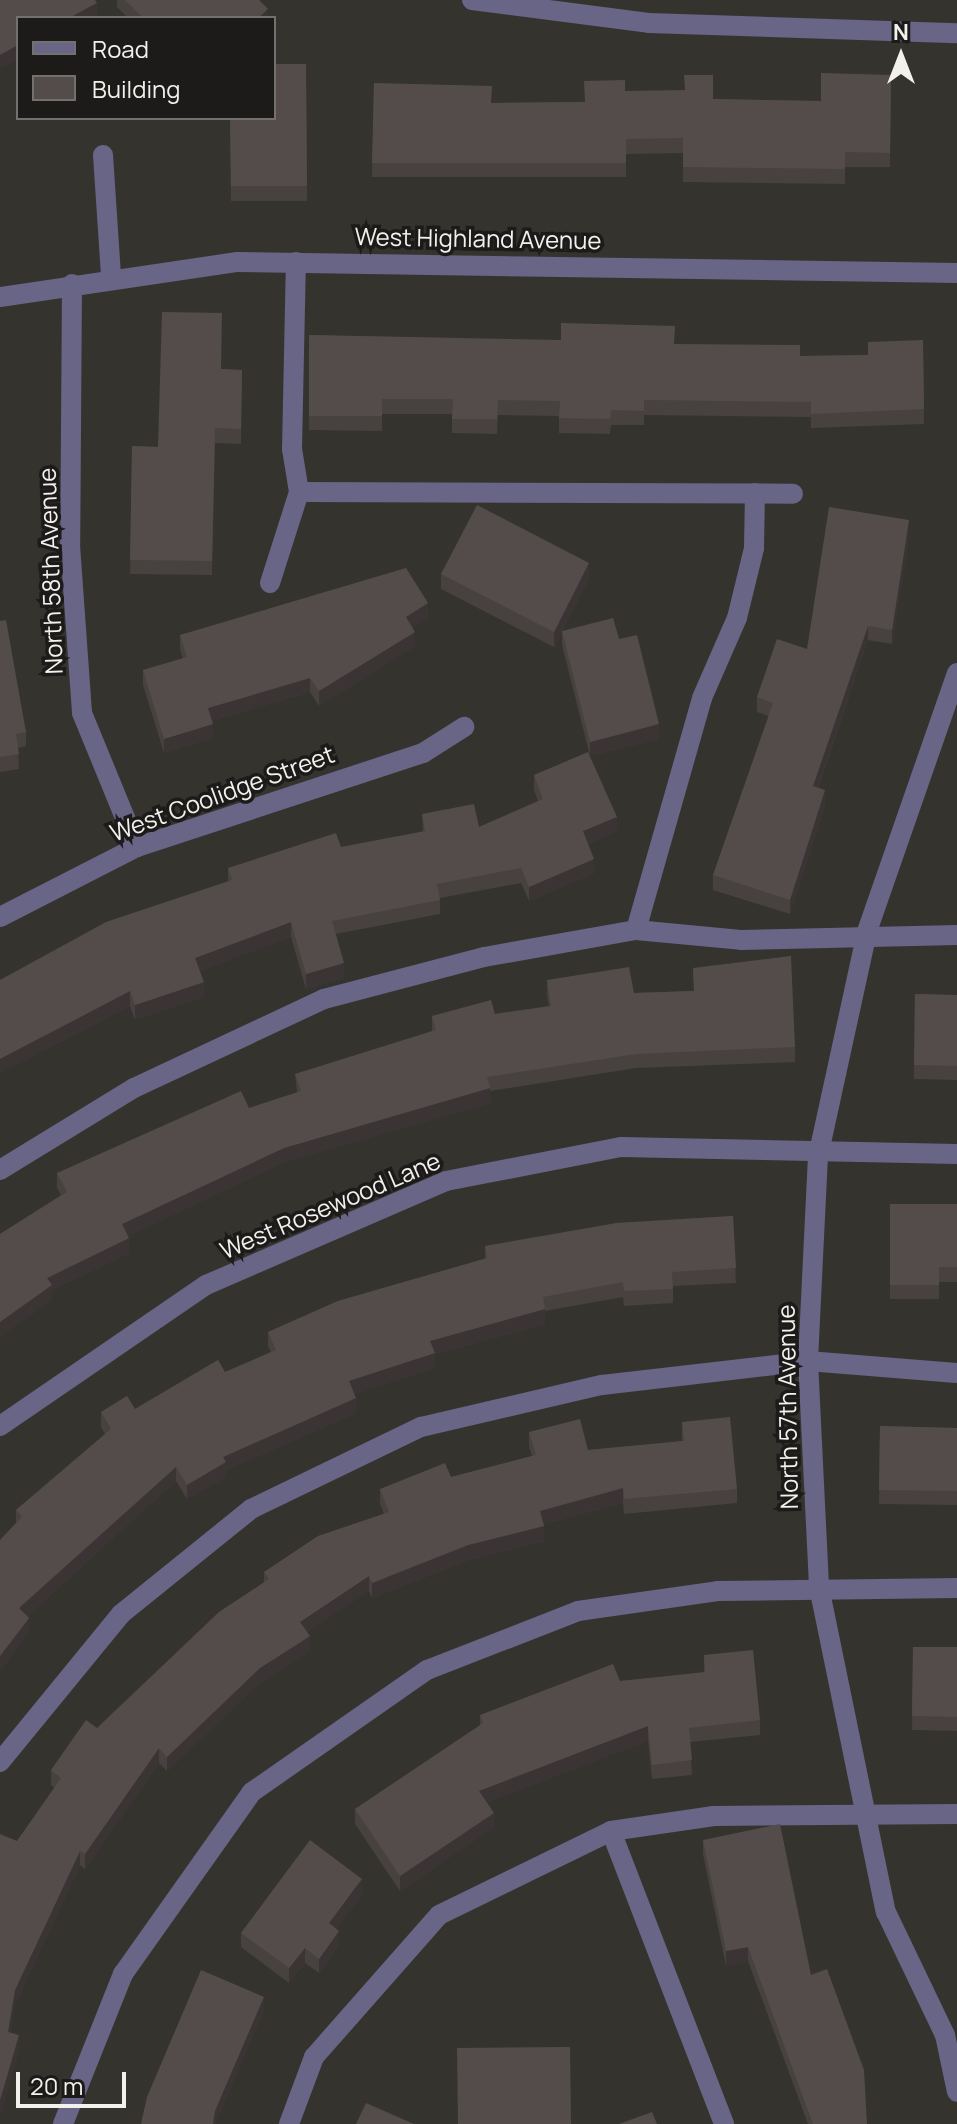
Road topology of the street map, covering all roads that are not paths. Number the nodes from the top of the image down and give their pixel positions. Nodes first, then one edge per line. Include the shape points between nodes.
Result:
1 (472, 0) edge
2 (957, 33) edge
3 (103, 155) dead end
4 (296, 262) junction
5 (957, 273) edge
6 (111, 276) junction
7 (72, 284) junction
8 (0, 297) edge
9 (299, 492) junction
10 (755, 493) junction
11 (793, 494) dead end
12 (270, 583) dead end
13 (957, 673) edge
14 (464, 727) dead end
15 (137, 847) junction
16 (0, 917) edge
17 (636, 930) junction
18 (867, 932) junction
19 (957, 935) edge
20 (957, 1154) edge
21 (818, 1156) junction
22 (0, 1170) edge
23 (808, 1361) junction
24 (957, 1373) edge
25 (0, 1426) edge
26 (819, 1587) junction
27 (957, 1588) edge
28 (0, 1762) edge
29 (957, 1814) edge
30 (867, 1816) junction
31 (611, 1831) junction
32 (951, 2034) edge
33 (957, 2092) edge
34 (63, 2124) edge
35 (289, 2124) edge
36 (724, 2124) edge

1 - 2 street via 649,23
3 - 6 street
4 - 5 street, West Highland Avenue
4 - 6 street, West Highland Avenue
4 - 9 street via 292,449
6 - 7 street, West Highland Avenue
7 - 8 street, West Highland Avenue
7 - 15 street, North 58th Avenue via 70,545 82,713
9 - 10 street
9 - 12 street
10 - 11 street
10 - 17 street via 754,548 737,618 702,698
13 - 18 street, North 57th Avenue
14 - 15 street, West Coolidge Street via 423,753
15 - 16 street, West Coolidge Street
17 - 18 street via 741,940
17 - 22 street via 484,957 324,999 134,1088
18 - 19 street
18 - 21 street, North 57th Avenue
20 - 21 street, West Rosewood Lane
21 - 23 street, North 57th Avenue
21 - 25 street, West Rosewood Lane via 621,1147 446,1181 206,1285
23 - 24 street
23 - 26 street, North 57th Avenue
23 - 28 street via 602,1385 421,1427 251,1509 121,1614
26 - 27 street
26 - 30 street, North 57th Avenue
26 - 34 street via 718,1591 578,1611 427,1670 252,1792 123,1974
29 - 30 street
30 - 31 street via 714,1816
30 - 32 street, North 57th Avenue via 886,1912
31 - 35 street via 439,1915 314,2057
31 - 36 street
32 - 33 street, North 57th Avenue

